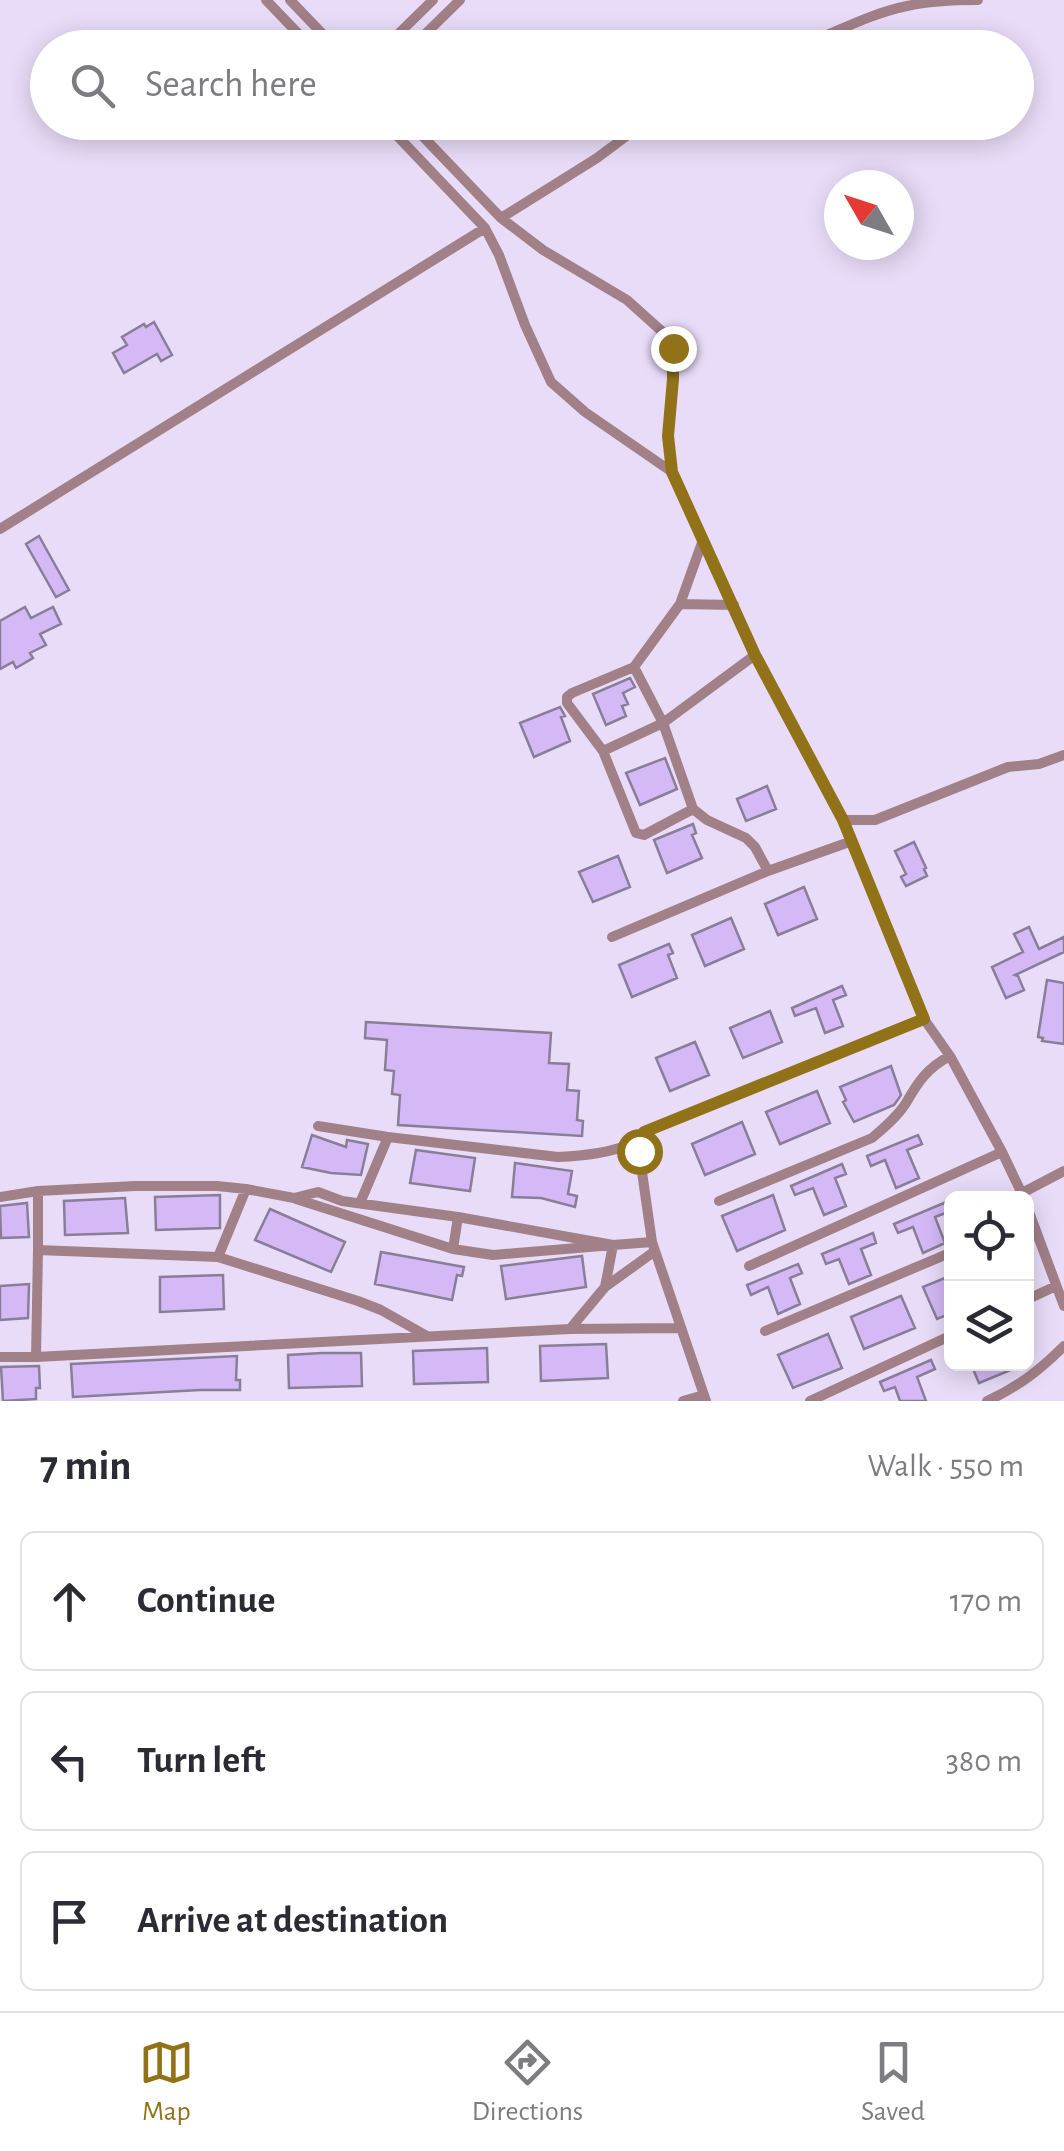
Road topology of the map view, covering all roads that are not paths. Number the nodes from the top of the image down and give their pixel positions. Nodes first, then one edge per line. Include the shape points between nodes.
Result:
1 (266, 0) edge
2 (290, 0) edge
3 (433, 0) edge
4 (460, 0) edge
5 (978, 0) edge
6 (295, 30) edge
7 (319, 30) edge
8 (402, 30) edge
9 (429, 30) edge
10 (838, 30) edge
11 (401, 140) edge
12 (426, 140) edge
13 (621, 140) edge
14 (502, 218) junction
15 (485, 228) junction
16 (672, 472) junction
17 (0, 528) edge
18 (703, 540) junction
19 (680, 604) junction
20 (734, 605) junction
21 (755, 655) junction
22 (634, 667) junction
23 (663, 723) junction
24 (603, 751) junction
25 (1064, 755) edge
26 (693, 809) junction
27 (843, 820) junction
28 (852, 841) junction
29 (768, 871) junction
30 (612, 937) dead end
31 (924, 1019) junction
32 (950, 1056) junction
33 (318, 1126) dead end
34 (388, 1137) junction
35 (633, 1148) junction
36 (1002, 1152) junction
37 (1064, 1171) edge
38 (246, 1189) junction
39 (1020, 1191) edge
40 (38, 1192) junction
41 (1034, 1192) edge
42 (0, 1197) edge
43 (294, 1198) junction
44 (719, 1201) dead end
45 (360, 1203) junction
46 (458, 1217) junction
47 (1034, 1231) edge
48 (613, 1245) junction
49 (653, 1247) junction
50 (453, 1249) junction
51 (38, 1250) junction
52 (944, 1255) edge
53 (218, 1257) junction
54 (748, 1266) dead end
55 (1056, 1286) junction
56 (605, 1287) junction
57 (1034, 1296) edge
58 (1064, 1306) edge
59 (681, 1328) junction
60 (570, 1329) junction
61 (765, 1331) dead end
62 (428, 1336) junction
63 (944, 1339) edge
64 (1064, 1346) edge
65 (0, 1357) edge
66 (36, 1357) junction
67 (705, 1398) edge
68 (683, 1401) edge
69 (810, 1401) edge
70 (987, 1401) edge

1 - 6 street
2 - 7 street
3 - 8 street
4 - 9 street
5 - 10 street via 904,6
11 - 15 street
12 - 14 street
13 - 14 street
14 - 16 street via 627,300 666,335 673,348
15 - 16 street via 551,382
15 - 17 street
16 - 18 street
18 - 19 street
18 - 20 street
19 - 20 street
19 - 22 street
20 - 21 street
21 - 23 street
21 - 27 street
22 - 23 street
22 - 24 street via 567,697
23 - 24 street
23 - 26 street
24 - 26 street via 639,835
25 - 27 street via 1008,767 875,820
26 - 29 street via 746,838
27 - 28 street
28 - 29 street
28 - 31 street
29 - 30 street
31 - 32 street
31 - 35 street via 644,1132
32 - 36 street
32 - 44 street via 872,1138
33 - 34 street
34 - 35 street via 558,1156
34 - 45 street
35 - 49 street
36 - 39 street
36 - 54 street
37 - 41 street
38 - 40 street
38 - 43 street
38 - 53 street
40 - 42 street
40 - 51 street
43 - 45 street via 318,1192
43 - 50 street
45 - 46 street
46 - 48 street
46 - 50 street
47 - 55 street
48 - 49 street
48 - 50 street via 493,1255
48 - 56 street
49 - 56 street
49 - 59 street
51 - 53 street
51 - 66 street
52 - 61 street
53 - 62 street via 370,1306
55 - 57 street
55 - 58 street
56 - 60 street
59 - 60 street
59 - 67 street
60 - 62 street
62 - 66 street
63 - 69 street
64 - 70 street via 1036,1373
65 - 66 street
67 - 68 street

